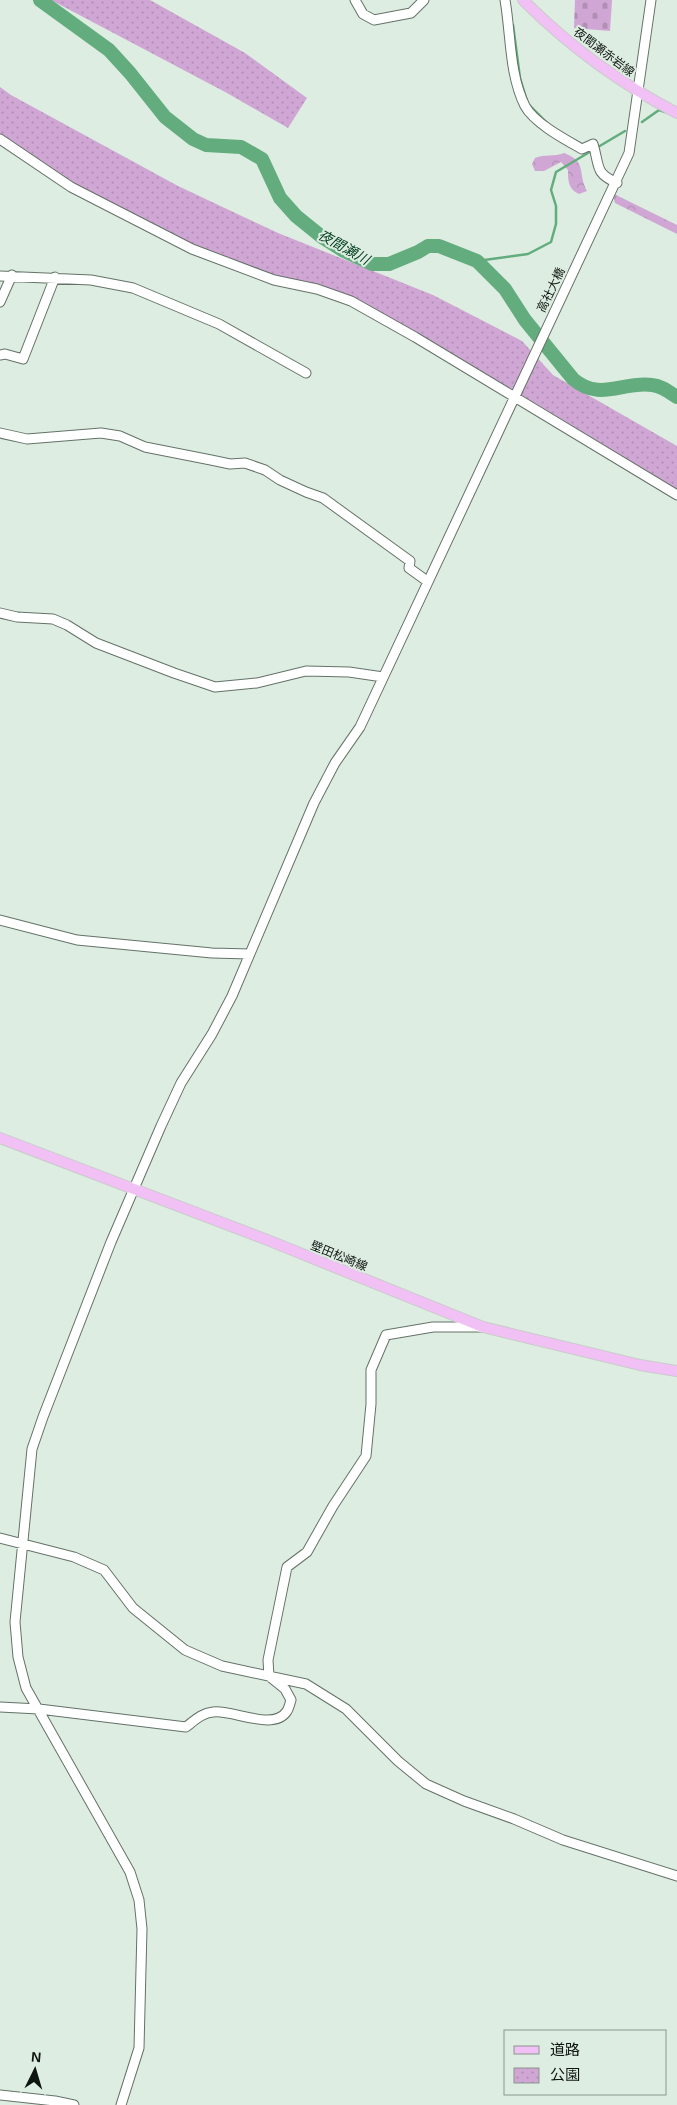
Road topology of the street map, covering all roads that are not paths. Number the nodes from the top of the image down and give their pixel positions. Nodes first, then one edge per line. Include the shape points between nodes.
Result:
1 (355, 0) edge
2 (424, 0) edge
3 (505, 0) edge
4 (523, 0) edge
5 (651, 0) edge
6 (639, 94) junction
7 (677, 113) edge
8 (0, 139) edge
9 (617, 183) junction
10 (12, 275) junction
11 (0, 276) edge
12 (56, 277) junction
13 (0, 302) edge
14 (0, 355) edge
15 (306, 373) dead end
16 (513, 398) junction
17 (0, 433) edge
18 (677, 495) edge
19 (427, 581) junction
20 (0, 613) edge
21 (383, 677) junction
22 (0, 920) edge
23 (250, 954) junction
24 (0, 1138) edge
25 (133, 1188) junction
26 (483, 1327) junction
27 (677, 1371) edge
28 (0, 1538) edge
29 (22, 1544) junction
30 (269, 1676) junction
31 (0, 1707) edge
32 (39, 1710) junction
33 (677, 1876) edge
34 (0, 2095) edge
35 (74, 2105) edge
36 (121, 2105) edge

1 - 2 street via 363,14 374,20 411,13
3 - 9 street via 516,79 525,107 541,123 582,150 593,144 603,177
4 - 6 main road, 夜間瀬赤岩線 via 582,53
5 - 6 street, 高社大橋
6 - 7 main road, 夜間瀬赤岩線
6 - 9 street, 高社大橋 via 629,153
8 - 16 street via 71,187 192,249 274,280 316,288 351,301
9 - 16 street, 高社大橋
10 - 11 street
10 - 12 street
10 - 13 street
12 - 14 street via 24,359
12 - 15 street via 133,288 219,324
16 - 18 street
16 - 19 street, 高社大橋
17 - 19 street via 27,439 101,433 120,436 145,447 230,464 245,462 342,510 410,561 409,568
19 - 21 street, 高社大橋
20 - 21 street via 53,618 96,643 216,686 256,683 306,671
21 - 23 street, 高社大橋 via 360,727 335,763 314,803
22 - 23 street via 77,940 212,954
23 - 25 street, 高社大橋 via 212,1034 182,1083
24 - 25 main road, 壁田松崎線
25 - 26 main road, 壁田松崎線
25 - 29 street, 高社大橋 via 32,1449
26 - 27 main road, 壁田松崎線
26 - 30 street via 433,1327 386,1335 371,1370 366,1456 308,1552 287,1567 268,1660
28 - 29 street
29 - 30 street via 74,1557 104,1570 132,1608 185,1650 222,1666
29 - 32 street, 高社大橋 via 15,1622 17,1648 26,1688
30 - 32 street via 285,1688 291,1700 287,1711 276,1719 214,1711 201,1715 186,1726
30 - 33 street via 306,1684 346,1709 426,1784 564,1840
31 - 32 street
32 - 36 street, 高社大橋 via 130,1872 139,1900 142,1929 138,2048
34 - 35 street

